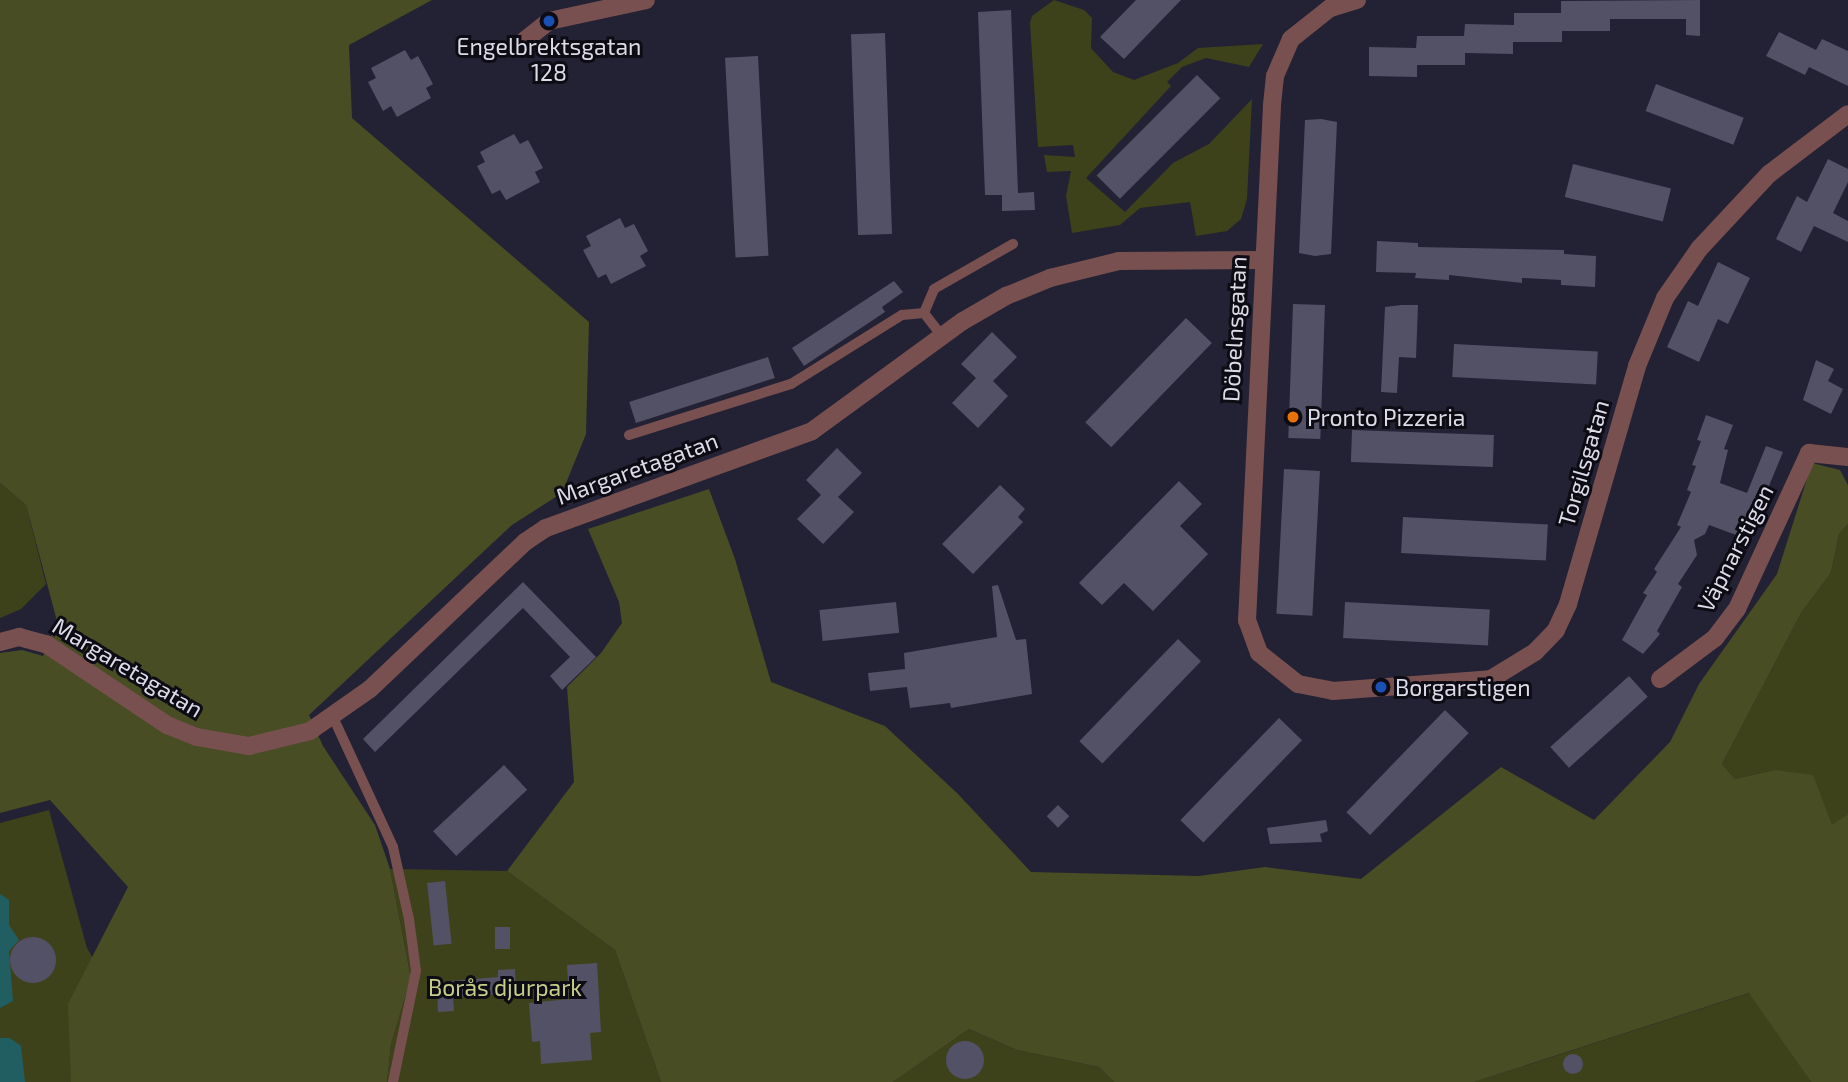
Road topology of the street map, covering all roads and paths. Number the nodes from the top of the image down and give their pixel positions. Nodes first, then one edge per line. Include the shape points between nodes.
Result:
1 (646, 0) edge
2 (1357, 0) edge
3 (525, 40) dead end
4 (1848, 114) edge
5 (1013, 244) dead end
6 (1262, 260) junction
7 (924, 313) junction
8 (942, 337) junction
9 (629, 435) dead end
10 (1848, 457) edge
11 (0, 642) edge
12 (1660, 679) dead end
13 (1298, 684) joint
14 (333, 717) junction
15 (393, 1082) edge

1 - 3 street via 549,21
2 - 6 street, Döbelnsgatan via 1312,19 1291,38 1281,57 1272,106
4 - 13 street, Torgilsgatan via 1769,174 1699,249 1665,298 1637,366 1568,604 1556,630 1535,652 1490,679 1334,691
5 - 7 lane via 934,289
6 - 8 street, Margaretagatan via 1146,258 1085,267 1006,296
6 - 13 street, Döbelnsgatan via 1247,620 1259,653
7 - 8 lane
7 - 9 lane via 902,315 886,323 791,384
8 - 14 street, Margaretagatan via 813,431 546,528 525,542 370,689
10 - 12 street, Väpnarstigen via 1809,453 1737,609 1715,638
11 - 14 street, Margaretagatan via 19,637 46,644 167,725 224,744 267,742 310,731
14 - 15 lane via 393,847 409,919 415,971

